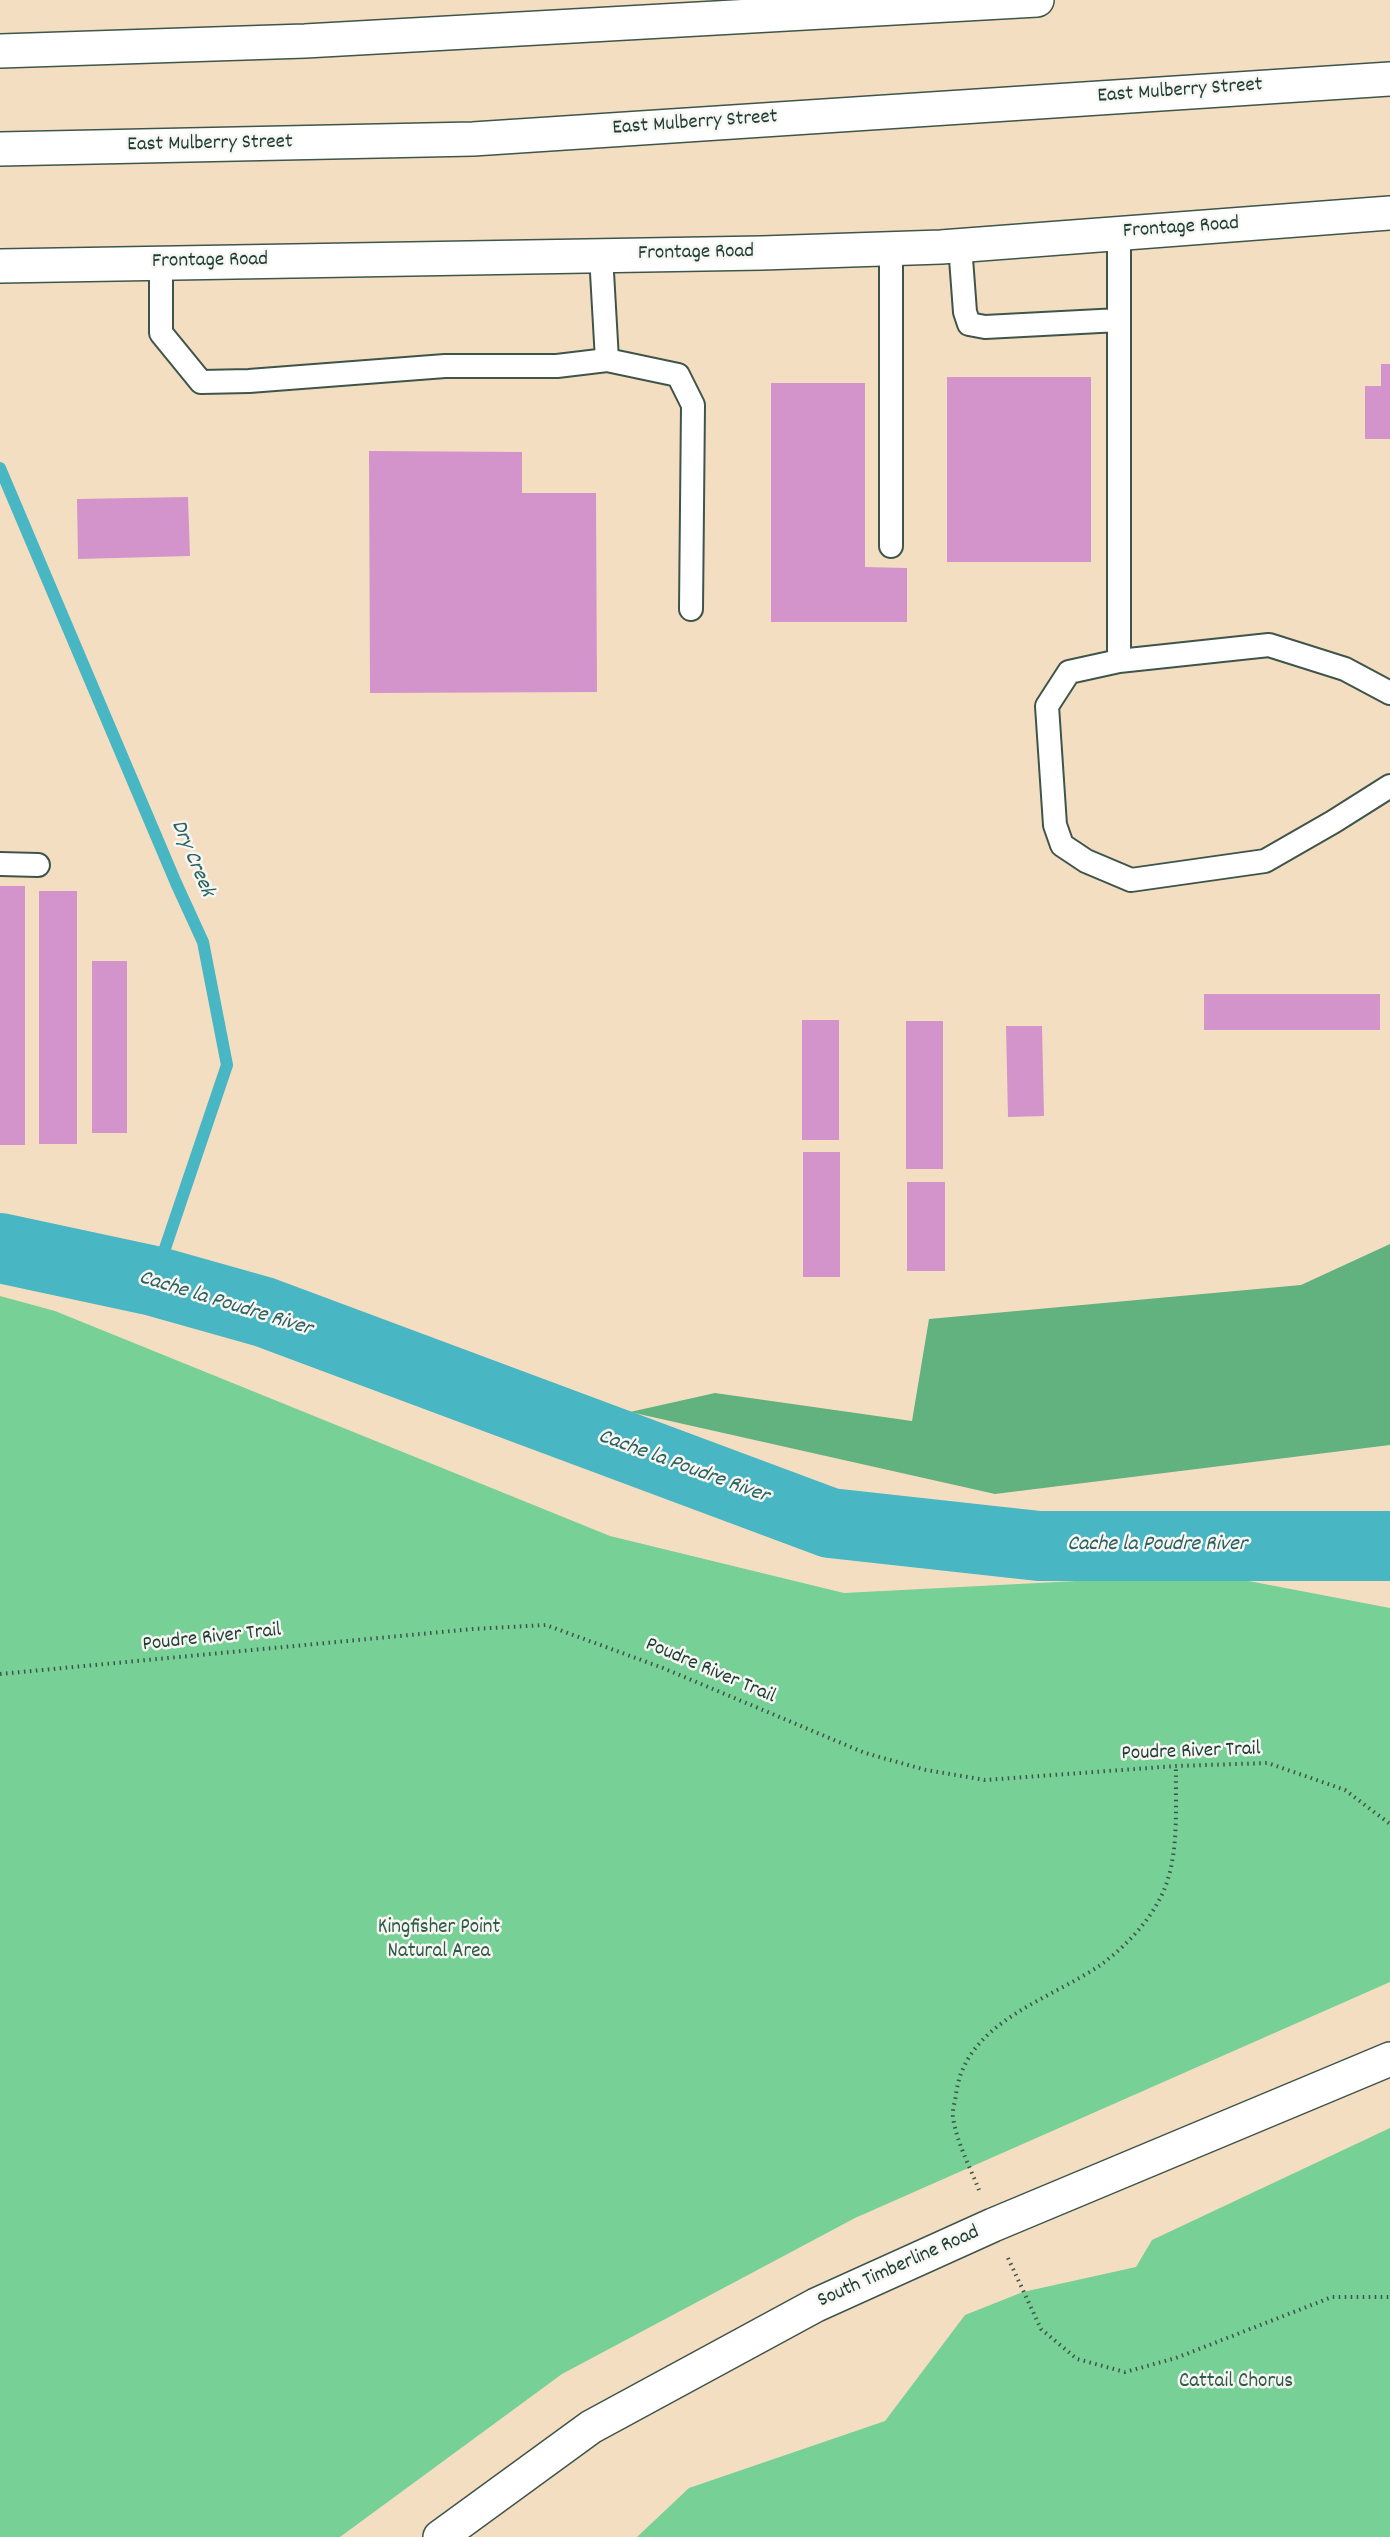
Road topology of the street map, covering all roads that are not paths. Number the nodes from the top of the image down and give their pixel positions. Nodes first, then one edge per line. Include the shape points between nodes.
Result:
1 (1037, 0) edge
2 (0, 51) edge
3 (1390, 79) edge
4 (0, 149) edge
5 (1390, 213) edge
6 (1119, 234) junction
7 (960, 246) junction
8 (891, 248) junction
9 (601, 255) junction
10 (161, 263) junction
11 (0, 266) edge
12 (1119, 320) junction
13 (607, 360) junction
14 (891, 546) dead end
15 (691, 609) dead end
16 (1119, 661) junction
17 (1390, 693) edge
18 (1390, 786) edge
19 (0, 864) edge
20 (38, 865) dead end
21 (1387, 2060) edge
22 (440, 2537) edge

1 - 2 main road via 305,41
3 - 4 main road, East Mulberry Street via 473,139
5 - 6 main road, Frontage Road
6 - 7 main road, Frontage Road
6 - 12 lane
7 - 8 main road, Frontage Road
7 - 12 lane via 969,324 985,327
8 - 9 main road, Frontage Road
8 - 14 lane
9 - 10 main road, Frontage Road
9 - 13 lane
10 - 11 main road, Frontage Road
10 - 13 lane via 161,333 201,382 445,366 557,366
12 - 16 lane
13 - 15 lane via 678,375 693,405
16 - 17 lane via 1269,645 1345,669
16 - 18 lane via 1069,672 1047,706 1055,825 1062,845 1086,861 1131,880 1265,861
19 - 20 lane
21 - 22 main road, South Timberline Road via 1004,2221 816,2305 591,2427

